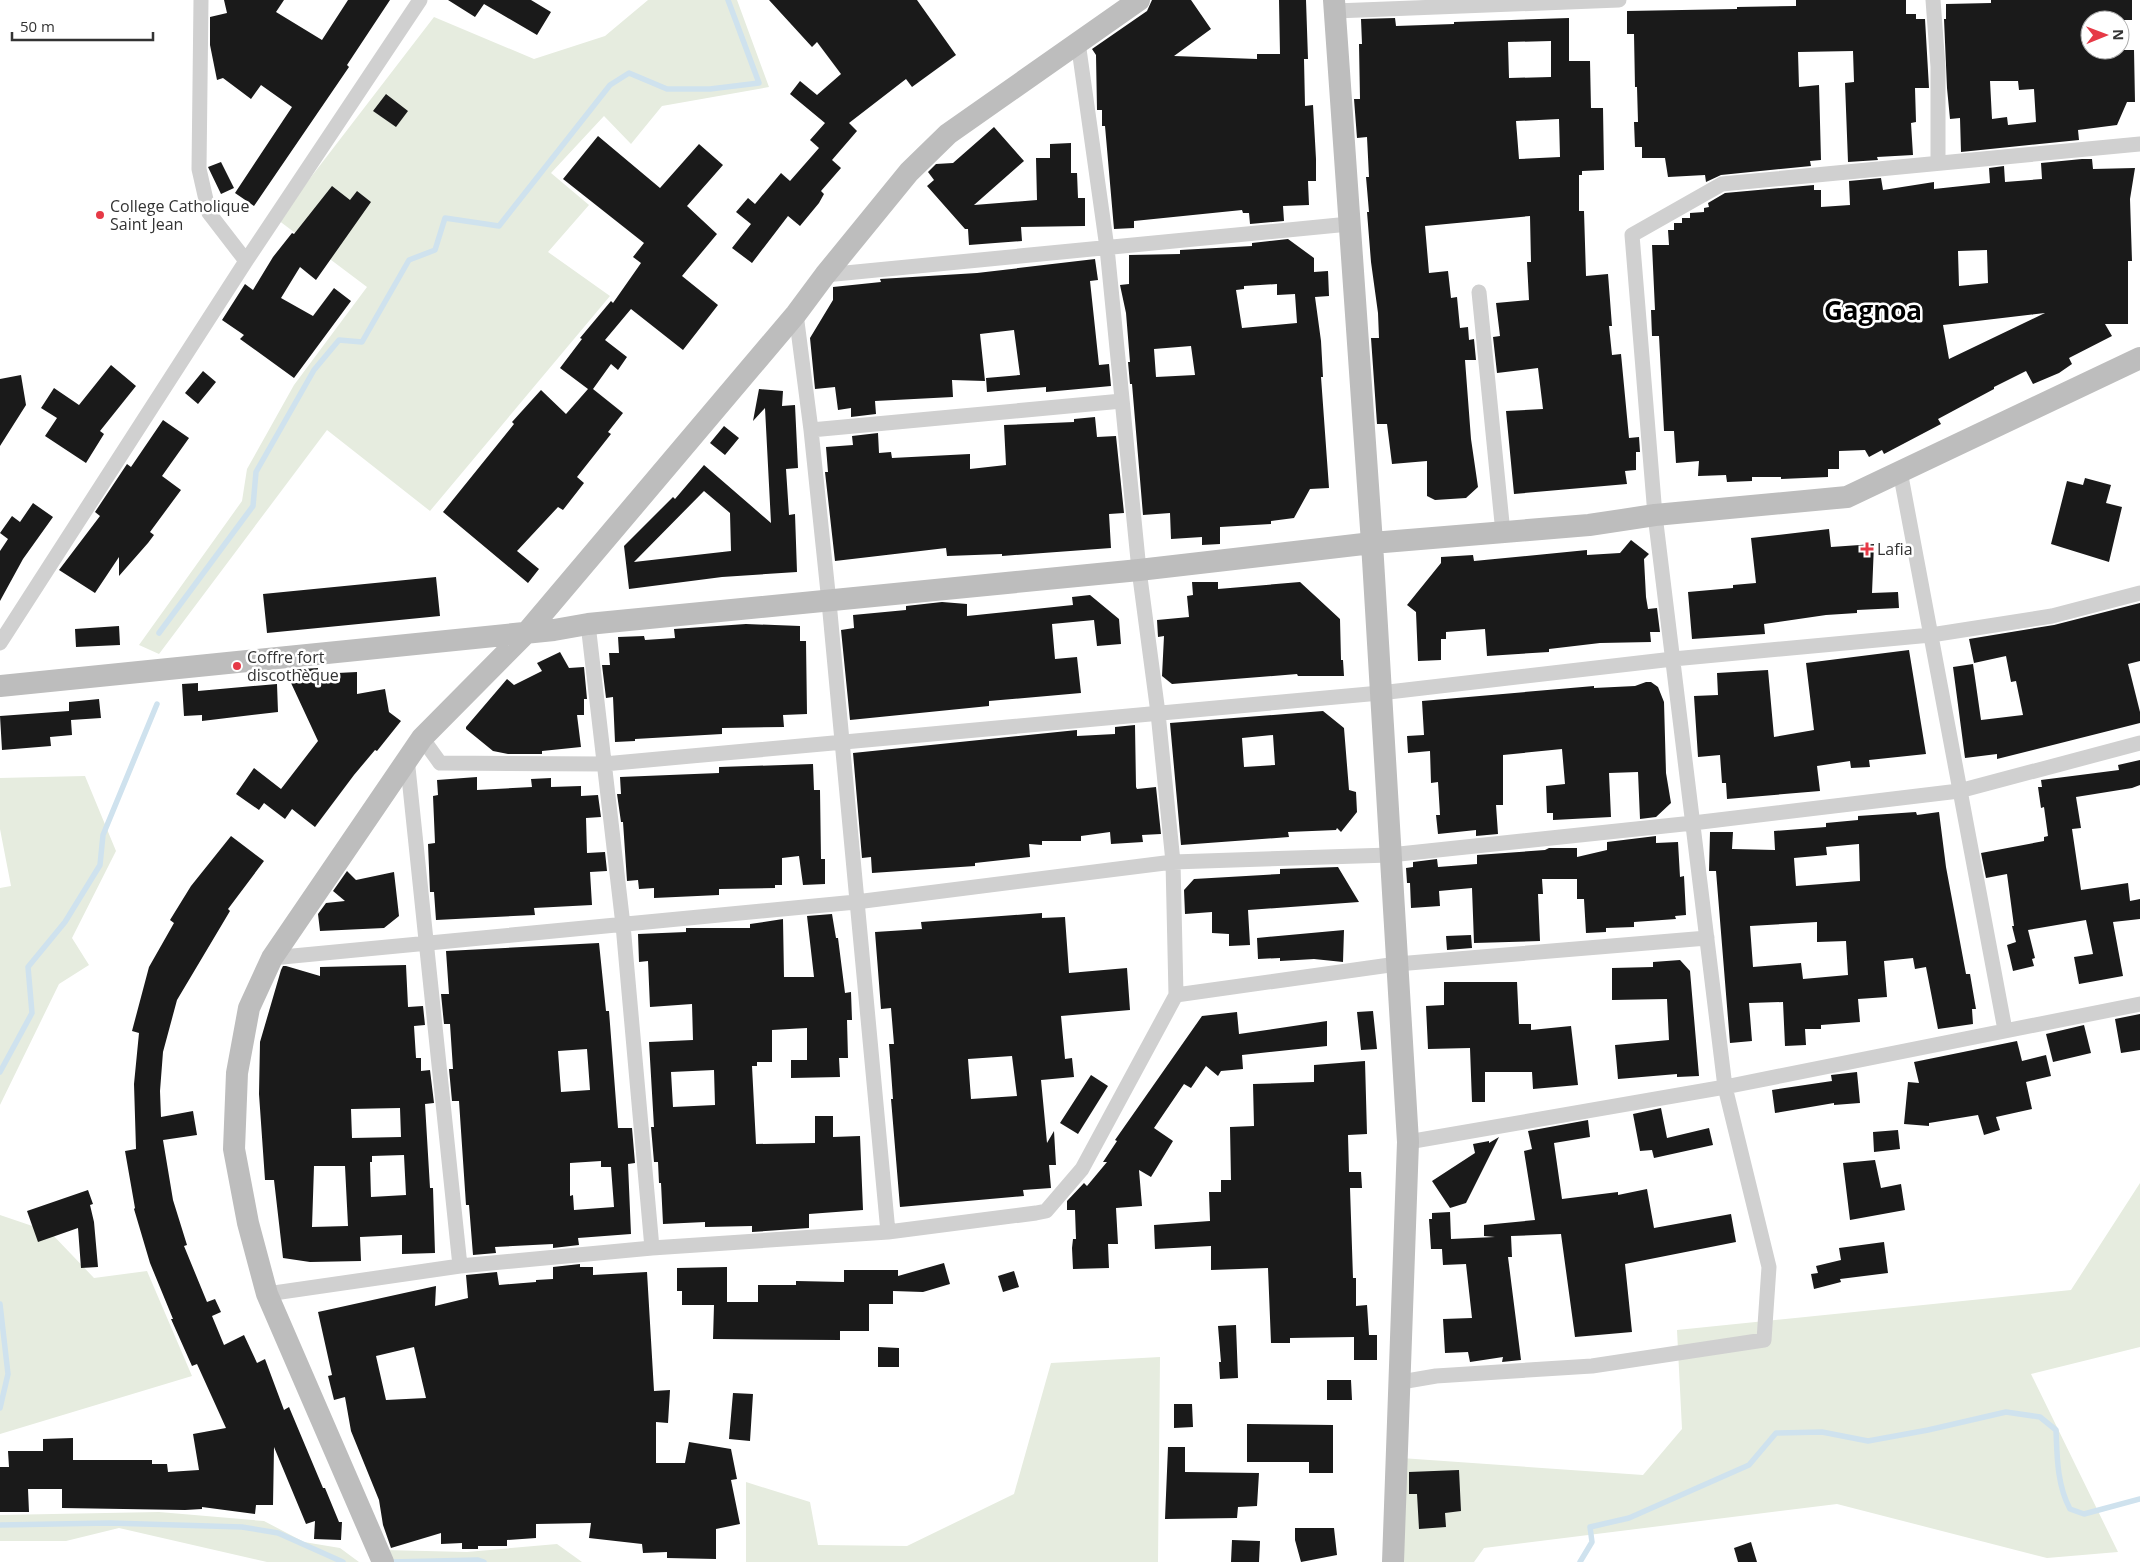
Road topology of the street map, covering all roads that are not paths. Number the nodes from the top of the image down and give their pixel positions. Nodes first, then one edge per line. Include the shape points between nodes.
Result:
1 (201, 0) edge
2 (420, 0) edge
3 (1139, 0) edge
4 (1619, 0) edge
5 (1932, 0) edge
6 (1334, 6) edge
7 (1078, 42) junction
8 (2140, 144) edge
9 (1938, 162) junction
10 (1349, 224) junction
11 (1107, 248) junction
12 (246, 261) junction
13 (824, 275) junction
14 (1479, 292) dead end
15 (796, 314) junction
16 (2140, 358) edge
17 (1122, 400) junction
18 (811, 430) junction
19 (1900, 471) junction
20 (1655, 515) junction
21 (1503, 533) junction
22 (1372, 543) junction
23 (1139, 570) junction
24 (2140, 593) edge
25 (829, 602) junction
26 (588, 624) junction
27 (526, 632) junction
28 (1931, 635) junction
29 (0, 643) edge
30 (1673, 659) junction
31 (0, 686) edge
32 (1380, 693) junction
33 (1158, 713) junction
34 (422, 738) junction
35 (841, 743) junction
36 (2140, 743) edge
37 (407, 758) junction
38 (604, 764) junction
39 (1959, 791) junction
40 (1693, 823) junction
41 (1390, 855) junction
42 (1173, 862) junction
43 (856, 902) junction
44 (623, 925) junction
45 (1707, 938) junction
46 (425, 944) junction
47 (272, 958) junction
48 (1397, 964) junction
49 (1176, 996) junction
50 (2140, 1004) edge
51 (2005, 1030) junction
52 (1725, 1087) junction
53 (1408, 1142) junction
54 (888, 1232) junction
55 (652, 1248) junction
56 (460, 1266) junction
57 (267, 1294) junction
58 (1401, 1382) junction
59 (380, 1554) edge
60 (1393, 1562) edge

1 - 12 street via 199,169 209,213
2 - 12 street
3 - 7 street
4 - 6 street
5 - 9 street via 1938,67
6 - 10 street
7 - 11 street
7 - 13 street via 948,134 909,172
8 - 9 street
9 - 20 street via 1722,184 1632,235
10 - 11 street
10 - 22 street
11 - 13 street
11 - 17 street
12 - 29 street
13 - 15 street
14 - 21 street
15 - 18 street
15 - 27 street
16 - 19 street
17 - 18 street
17 - 23 street
18 - 25 street
19 - 20 street via 1847,497
19 - 28 street
20 - 21 street
20 - 30 street
21 - 22 street
22 - 23 street
22 - 32 street
23 - 25 street
23 - 33 street
24 - 28 street via 2052,616
25 - 26 street
25 - 35 street
26 - 27 street
26 - 38 street
27 - 31 street
27 - 34 street
28 - 30 street
28 - 39 street
30 - 32 street
30 - 40 street
32 - 33 street
32 - 41 street
33 - 35 street
33 - 42 street
34 - 37 street
34 - 38 street via 440,763
35 - 38 street
35 - 43 street
36 - 39 street
37 - 46 street
37 - 47 street
38 - 44 street
39 - 40 street
39 - 51 street
40 - 41 street
40 - 45 street
41 - 42 street
41 - 48 street
42 - 43 street
42 - 49 street
43 - 44 street
43 - 54 street
44 - 46 street
44 - 55 street
45 - 48 street
45 - 52 street
46 - 47 street
46 - 56 street
47 - 57 street via 249,1008 237,1073 234,1149 248,1223
48 - 49 street
48 - 53 street
49 - 54 street via 1082,1169 1046,1211
50 - 51 street
51 - 52 street
52 - 53 street
52 - 58 street via 1769,1268 1764,1340 1592,1366 1436,1376
53 - 58 street
54 - 55 street
55 - 56 street
56 - 57 street
57 - 59 street
58 - 60 street

